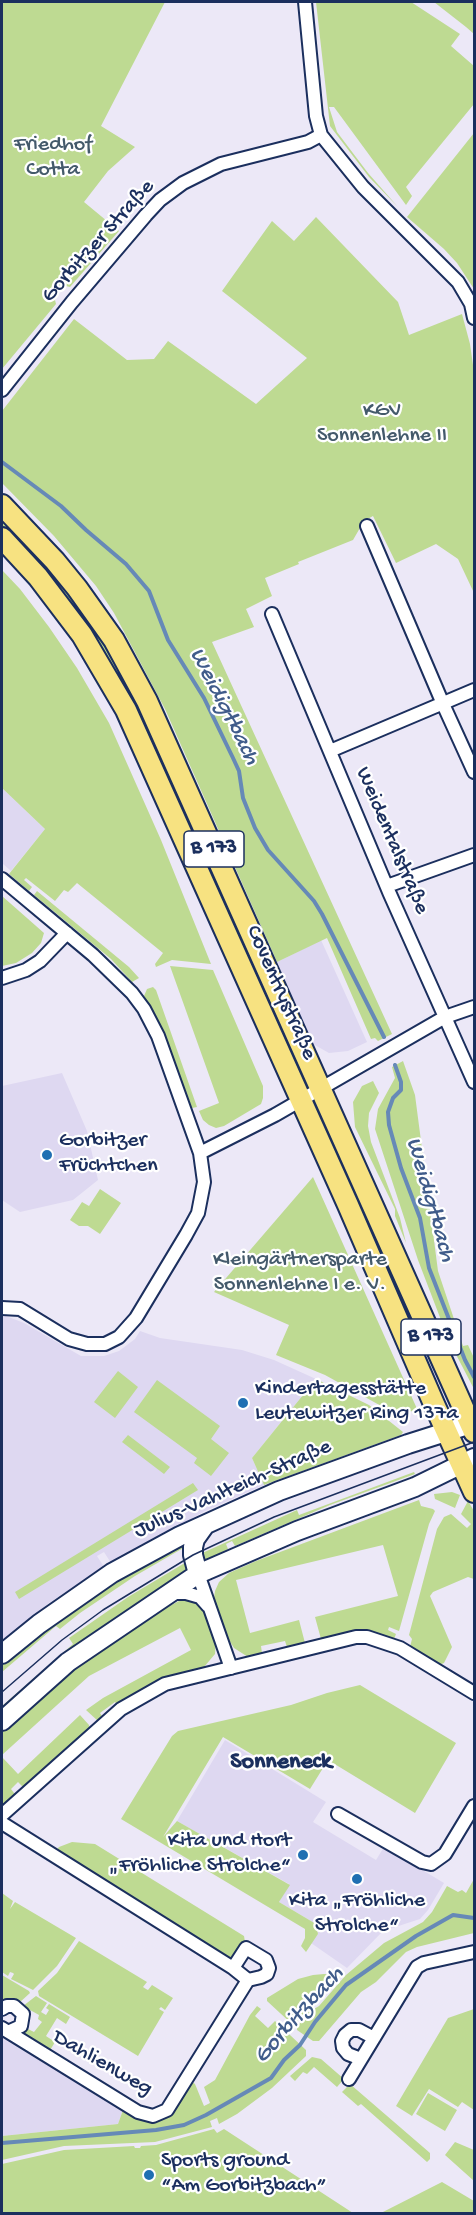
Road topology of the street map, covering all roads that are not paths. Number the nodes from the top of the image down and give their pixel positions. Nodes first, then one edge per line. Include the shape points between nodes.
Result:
1 (305, 2) edge
2 (321, 135) junction
3 (474, 318) edge
4 (2, 390) edge
5 (2, 506) edge
6 (367, 526) dead end
7 (2, 538) edge
8 (272, 614) dead end
9 (474, 690) edge
10 (442, 704) junction
11 (330, 752) junction
12 (474, 772) edge
13 (474, 855) edge
14 (2, 879) edge
15 (387, 886) junction
16 (67, 933) junction
17 (2, 978) edge
18 (474, 1006) edge
19 (445, 1017) junction
20 (474, 1082) edge
21 (322, 1088) junction
22 (301, 1100) junction
23 (200, 1152) junction
24 (2, 1308) edge
25 (473, 1426) edge
26 (446, 1431) junction
27 (468, 1461) edge
28 (474, 1492) edge
29 (205, 1525) junction
30 (198, 1574) junction
31 (169, 1593) junction
32 (209, 1607) junction
33 (2, 1654) edge
34 (231, 1668) junction
35 (474, 1693) edge
36 (2, 1721) edge
37 (474, 1806) edge
38 (338, 1814) dead end
39 (2, 1815) edge
40 (2, 1823) edge
41 (474, 1952) edge
42 (233, 1968) junction
43 (248, 1980) junction
44 (2, 2009) edge
45 (6, 2030) edge
46 (374, 2037) junction
47 (361, 2059) junction
48 (349, 2079) dead end

1 - 2 street
2 - 3 street via 363,187 458,282
2 - 4 street, Gorbitzer Straße via 308,142 221,164 160,200
5 - 21 main road, Coventrystraße / B 173 via 55,561 123,654 167,742
6 - 10 street
7 - 22 main road, Coventrystraße / B 173 via 82,634 126,710
8 - 11 street, Weidentalstraße
9 - 10 street
10 - 11 street
10 - 12 street
11 - 15 street, Weidentalstraße
13 - 15 street
14 - 16 street
15 - 19 street, Weidentalstraße
16 - 17 street via 40,961
16 - 23 street via 144,1009 158,1036
18 - 19 street
19 - 20 street, Weidentalstraße
19 - 21 street
21 - 22 street
21 - 25 main road, Coventrystraße / B 173
22 - 23 street
22 - 26 main road, Coventrystraße / B 173
23 - 24 street via 204,1182 198,1213 140,1312 119,1337 105,1344 87,1344 69,1339 20,1309
25 - 26 main road, Julius-Vahlteich-Straße
26 - 27 main road, Coventrystraße / B 173
26 - 29 main road, Julius-Vahlteich-Straße via 279,1491
27 - 28 main road, Coventrystraße / B 173
27 - 30 main road via 415,1487 297,1531
29 - 30 main road via 193,1547
29 - 33 main road, Julius-Vahlteich-Straße via 112,1573
30 - 31 main road
30 - 32 street
31 - 32 street via 200,1597
31 - 36 main road via 68,1662
32 - 34 street
34 - 35 street via 367,1637 400,1648
34 - 39 street via 165,1684 138,1698
37 - 38 street via 445,1854 431,1864
40 - 42 street
41 - 46 street via 417,1967
42 - 43 street
42 - 43 street, Dahlienweg via 246,1948 266,1960 267,1974
43 - 45 street, Dahlienweg via 167,2110 153,2116 138,2112
44 - 45 street, Dahlienweg via 14,2006 22,2014 21,2026
46 - 47 street
46 - 47 street via 359,2030 345,2035 343,2049
47 - 48 street

